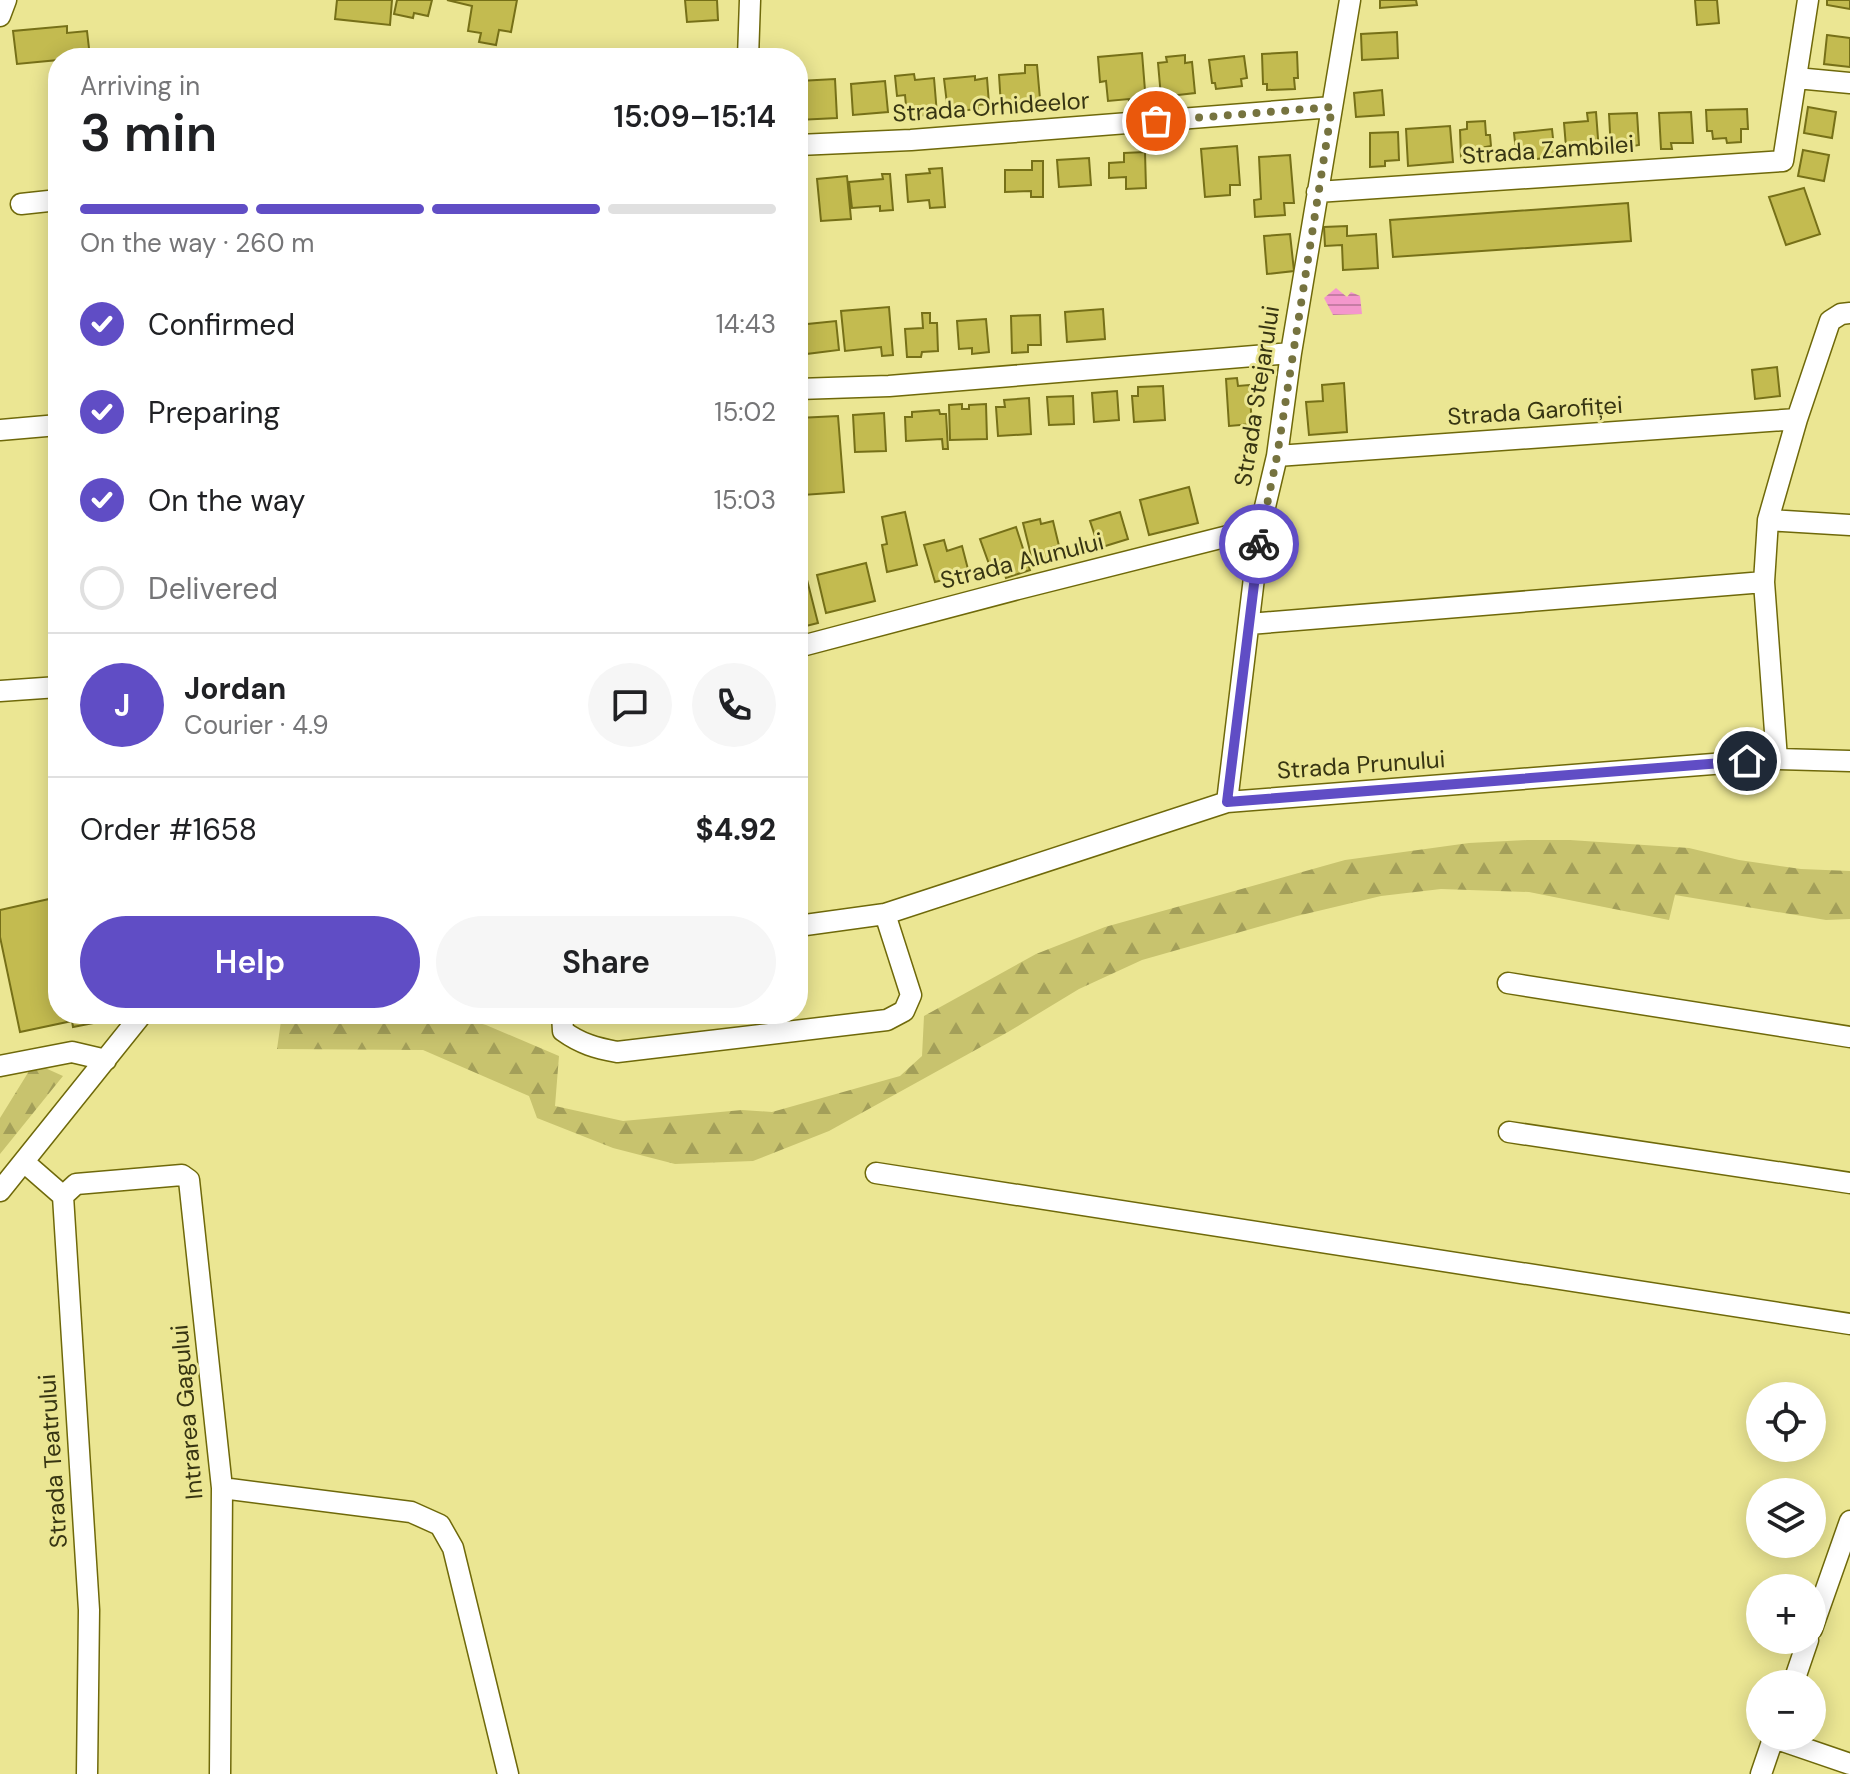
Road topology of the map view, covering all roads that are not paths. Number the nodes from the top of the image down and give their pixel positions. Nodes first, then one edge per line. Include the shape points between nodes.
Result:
1 (6, 0) edge
2 (750, 0) edge
3 (1350, 0) edge
4 (1808, 0) edge
5 (0, 16) edge
6 (748, 48) edge
7 (1796, 78) junction
8 (1850, 83) edge
9 (1332, 107) junction
10 (808, 145) edge
11 (1317, 192) junction
12 (48, 201) edge
13 (21, 204) dead end
14 (1850, 313) edge
15 (1291, 353) junction
16 (808, 389) edge
17 (1797, 419) junction
18 (48, 426) edge
19 (0, 430) edge
20 (1277, 456) junction
21 (1768, 520) junction
22 (1850, 525) edge
23 (1260, 528) junction
24 (1764, 582) junction
25 (1249, 624) junction
26 (808, 644) edge
27 (48, 688) edge
28 (0, 691) edge
29 (1777, 759) junction
30 (1850, 761) edge
31 (1227, 802) junction
32 (885, 914) junction
33 (808, 925) edge
34 (1508, 983) dead end
35 (134, 1024) edge
36 (563, 1024) edge
37 (1850, 1037) edge
38 (106, 1060) junction
39 (0, 1066) edge
40 (1509, 1132) dead end
41 (24, 1162) junction
42 (876, 1173) dead end
43 (1850, 1183) edge
44 (0, 1191) edge
45 (63, 1196) junction
46 (1850, 1324) edge
47 (222, 1488) junction
48 (1850, 1521) edge
49 (1826, 1589) edge
50 (1769, 1750) edge
51 (1811, 1750) edge
52 (1850, 1764) edge
53 (87, 1774) edge
54 (220, 1774) edge
55 (508, 1774) edge
56 (1761, 1774) edge
57 (1847, 1774) edge

1 - 5 street
2 - 6 street
3 - 9 street, Strada Stejarului
4 - 7 street
7 - 8 street
7 - 11 street, Strada Zambilei via 1783,161
9 - 10 street, Strada Orhideelor
9 - 11 street, Strada Stejarului
11 - 15 street, Strada Stejarului
12 - 13 street
14 - 17 street via 1830,321
15 - 16 street
15 - 20 street, Strada Stejarului
17 - 20 street, Strada Garofiței
17 - 21 street
18 - 19 street
20 - 23 street, Strada Stejarului
21 - 22 street
21 - 24 street
23 - 25 street, Strada Stejarului
23 - 26 street, Strada Alunului
24 - 25 street
24 - 29 street
25 - 31 street, Strada Stejarului
27 - 28 street
29 - 30 street, Strada Prunului
29 - 31 street, Strada Prunului
31 - 32 street, Strada Prunului
32 - 33 street, Strada Prunului
32 - 36 street via 911,995 904,1011 887,1020 617,1052 589,1047 563,1031
34 - 37 street
35 - 38 street
38 - 39 street via 72,1052
38 - 41 street
40 - 43 street
41 - 44 street
41 - 45 street
42 - 46 street
45 - 47 street, Intrarea Gagului via 76,1184 182,1175 189,1180
45 - 53 street, Strada Teatrului via 89,1610
47 - 54 street, Intrarea Gagului
47 - 55 street via 411,1512 440,1525 453,1548
48 - 49 street
50 - 56 street
51 - 52 street
52 - 57 street

